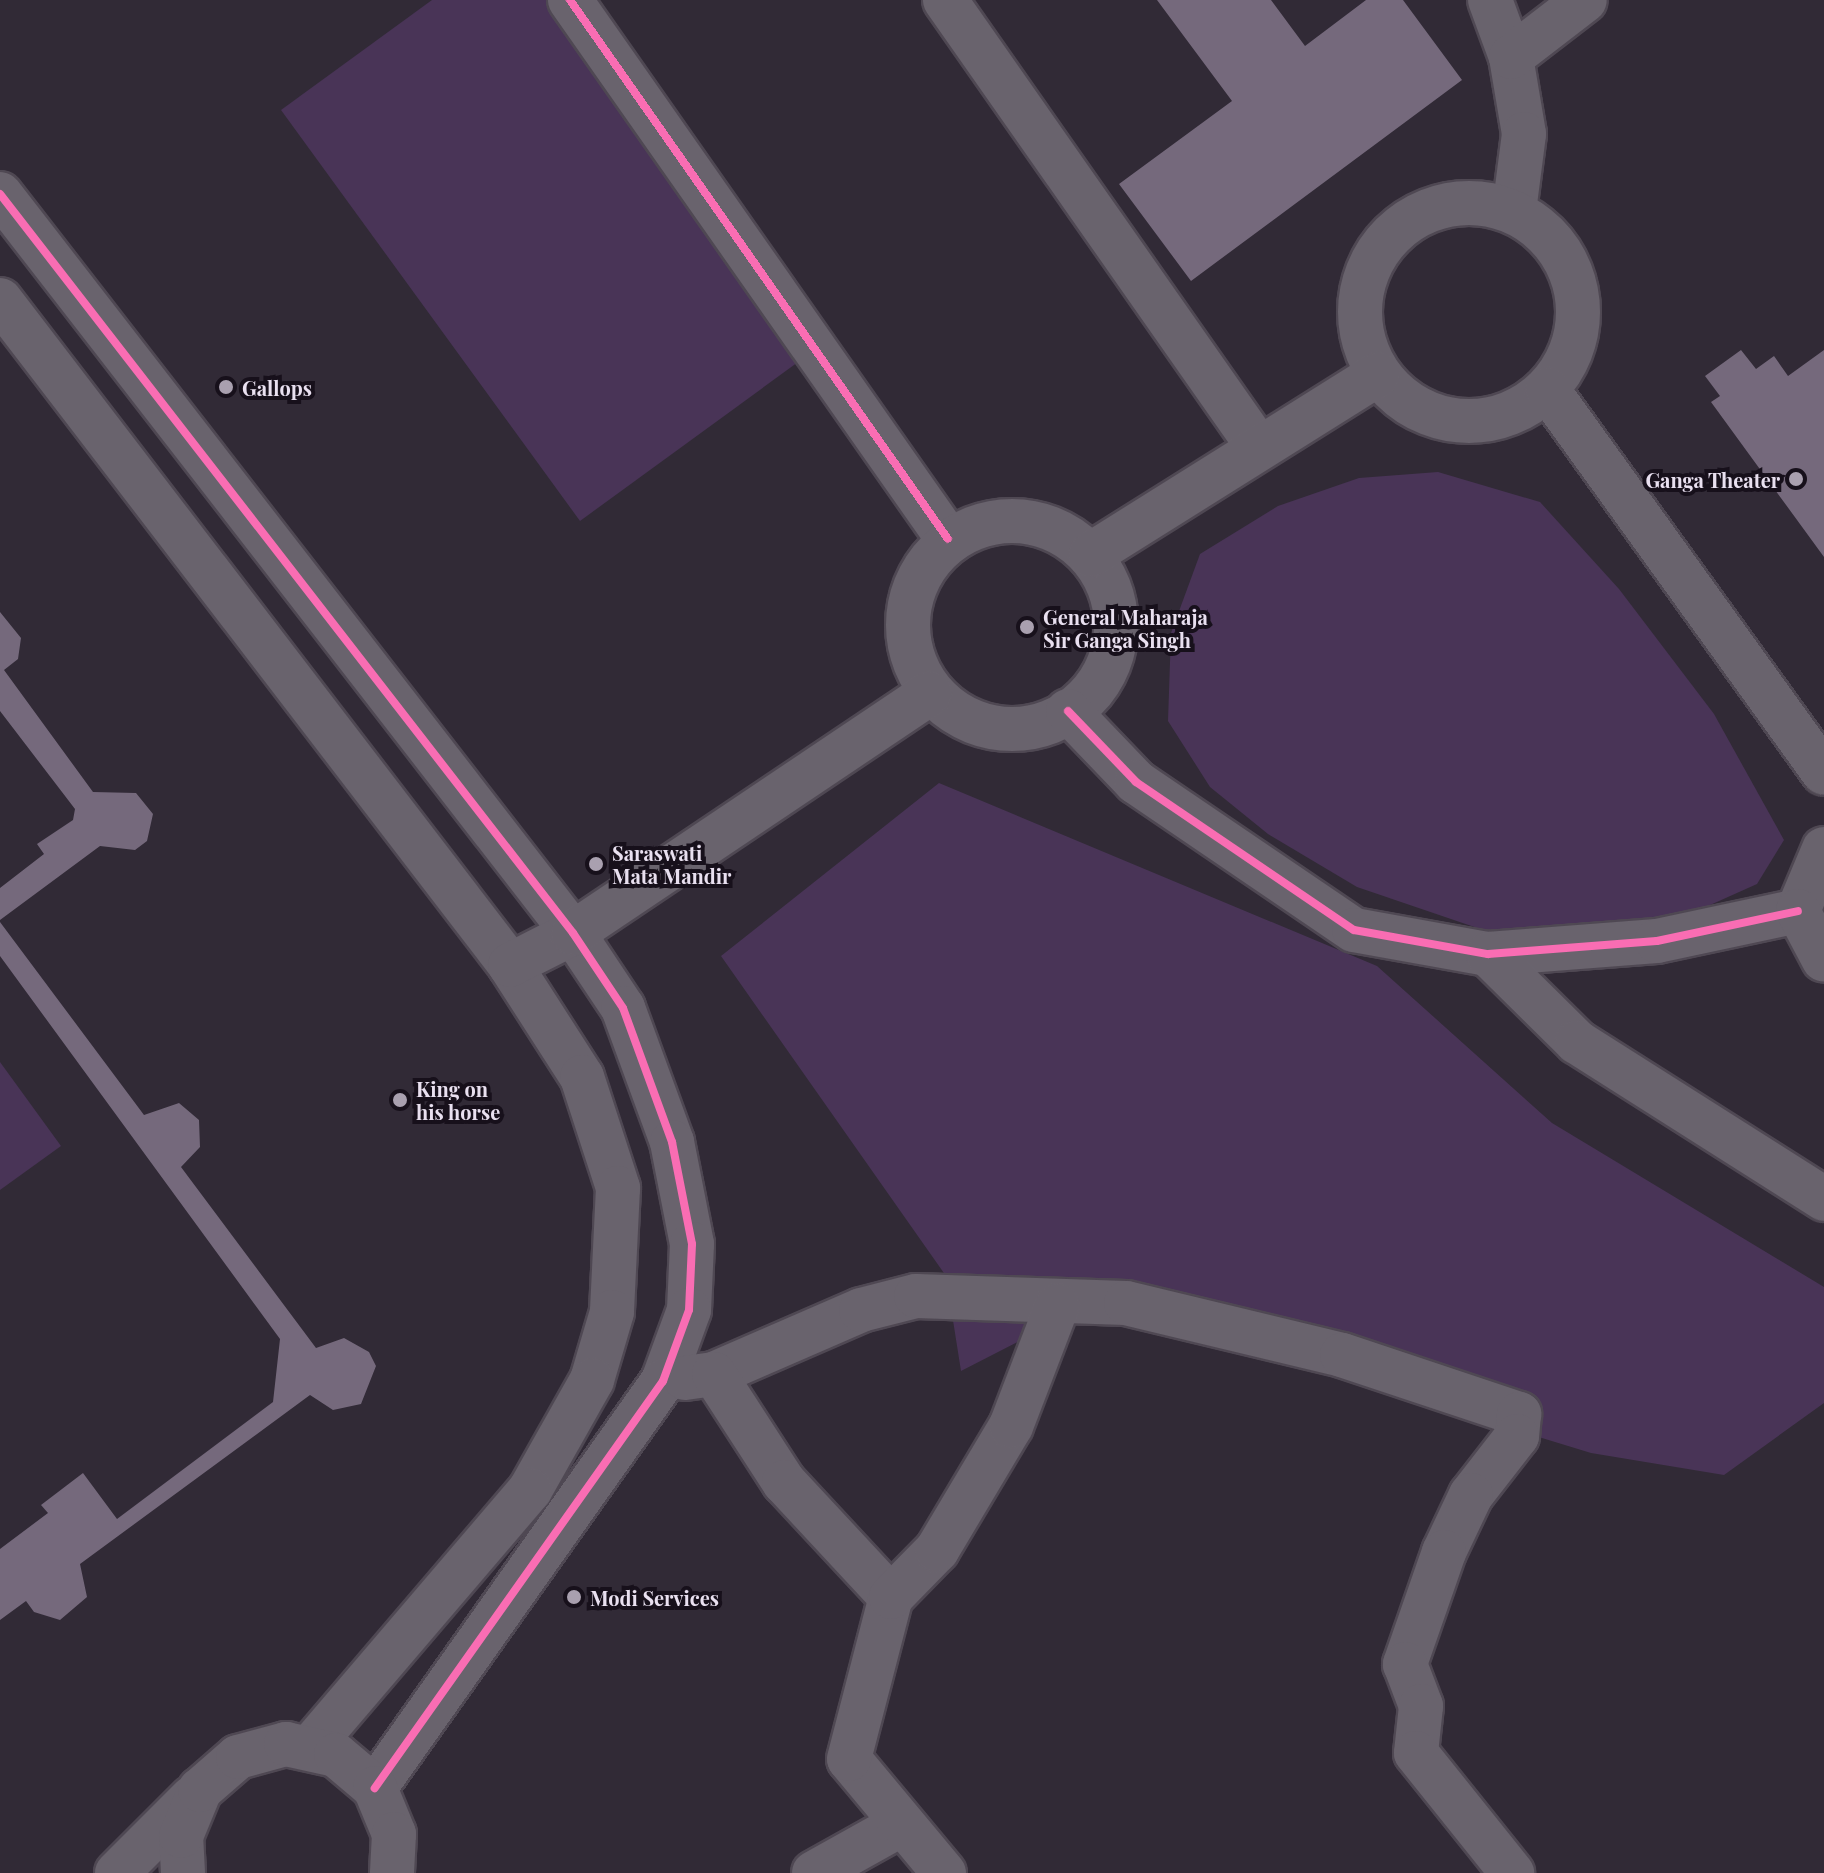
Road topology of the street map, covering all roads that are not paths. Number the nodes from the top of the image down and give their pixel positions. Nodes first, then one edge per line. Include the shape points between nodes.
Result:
1 (570, 0) edge
2 (945, 0) edge
3 (1490, 0) edge
4 (1585, 0) edge
5 (1511, 57) junction
6 (0, 194) edge
7 (1514, 211) junction
8 (0, 300) edge
9 (1378, 374) junction
10 (1547, 389) junction
11 (1259, 448) junction
12 (948, 539) junction
13 (1090, 555) junction
14 (930, 693) junction
15 (1068, 711) junction
16 (1824, 773) edge
17 (1824, 849) edge
18 (1798, 911) junction
19 (573, 933) junction
20 (1488, 954) junction
21 (1824, 960) edge
22 (510, 965) junction
23 (1824, 1199) edge
24 (1057, 1306) junction
25 (714, 1374) junction
26 (663, 1381) junction
27 (891, 1597) junction
28 (311, 1746) junction
29 (375, 1788) junction
30 (200, 1790) junction
31 (900, 1825) junction
32 (117, 1873) edge
33 (183, 1873) edge
34 (392, 1873) edge
35 (814, 1873) edge
36 (944, 1873) edge
37 (1512, 1873) edge

1 - 12 street
2 - 11 street
3 - 5 street
4 - 5 street
5 - 7 street via 1524,134
6 - 19 street
7 - 9 street via 1480,202 1444,204 1412,218 1385,241 1367,272 1359,306 1363,342
7 - 10 street via 1544,230 1566,258 1578,291 1572,349
8 - 22 street
9 - 10 street via 1404,402 1439,418 1478,422 1516,411
9 - 11 street
10 - 16 street
11 - 13 street
12 - 13 street via 1029,518 1083,544
12 - 14 street via 913,584 905,625 911,658
13 - 15 street via 1117,601 1116,648 1099,686
14 - 15 street via 958,716 1019,730
14 - 19 street
15 - 20 street via 1136,782 1354,930
17 - 18 street
18 - 20 street via 1657,941
18 - 21 street
19 - 22 street
19 - 26 street via 623,1008 672,1142 692,1244 689,1310
20 - 23 street via 1577,1042
22 - 28 street via 582,1077 607,1149 618,1188 612,1312 592,1380 530,1490
24 - 25 street via 916,1296 861,1310
24 - 27 street via 1011,1426 937,1550
24 - 37 street via 1126,1303 1195,1315 1519,1414 1517,1436 1471,1495 1444,1552 1405,1664 1421,1706 1416,1753
25 - 26 street
25 - 27 street via 784,1482
26 - 29 street
27 - 31 street via 849,1759
28 - 29 street via 357,1769
28 - 30 street via 261,1747 217,1771
29 - 34 street via 394,1834
30 - 32 street
30 - 33 street via 181,1836
31 - 35 street
31 - 36 street

